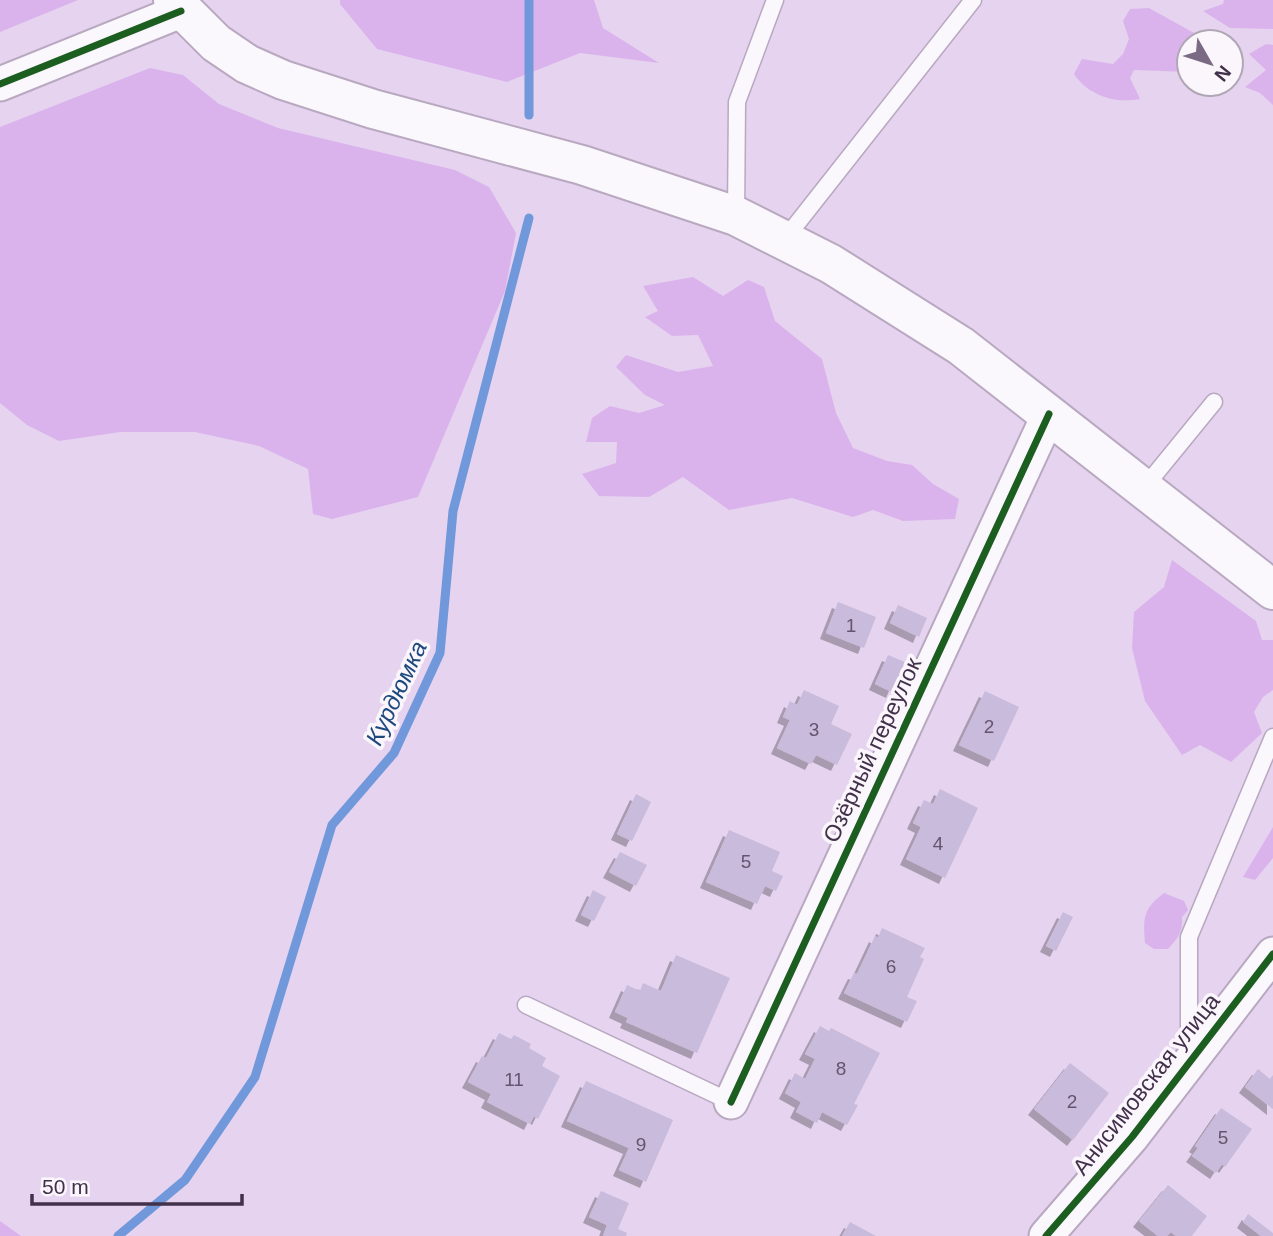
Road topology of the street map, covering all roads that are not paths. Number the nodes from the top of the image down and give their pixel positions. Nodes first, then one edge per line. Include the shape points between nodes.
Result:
1 (775, 0) edge
2 (973, 0) edge
3 (177, 6) edge
4 (0, 84) edge
5 (736, 216) junction
6 (783, 240) junction
7 (1214, 402) dead end
8 (1049, 414) junction
9 (1143, 489) junction
10 (1273, 590) edge
11 (1273, 737) edge
12 (1273, 954) edge
13 (526, 1005) dead end
14 (1189, 1061) junction
15 (731, 1102) joint
16 (1046, 1236) edge

1 - 5 lane via 737,102
2 - 6 lane
3 - 4 street
3 - 5 main road via 216,43 283,80 373,110 582,165
5 - 6 main road
6 - 8 main road via 907,309
7 - 9 lane
8 - 9 main road
8 - 15 street, Озёрный переулок
9 - 10 main road
11 - 14 lane via 1189,937
12 - 14 street, Анисимовская улица
13 - 15 lane
14 - 16 street, Анисимовская улица via 1132,1137

